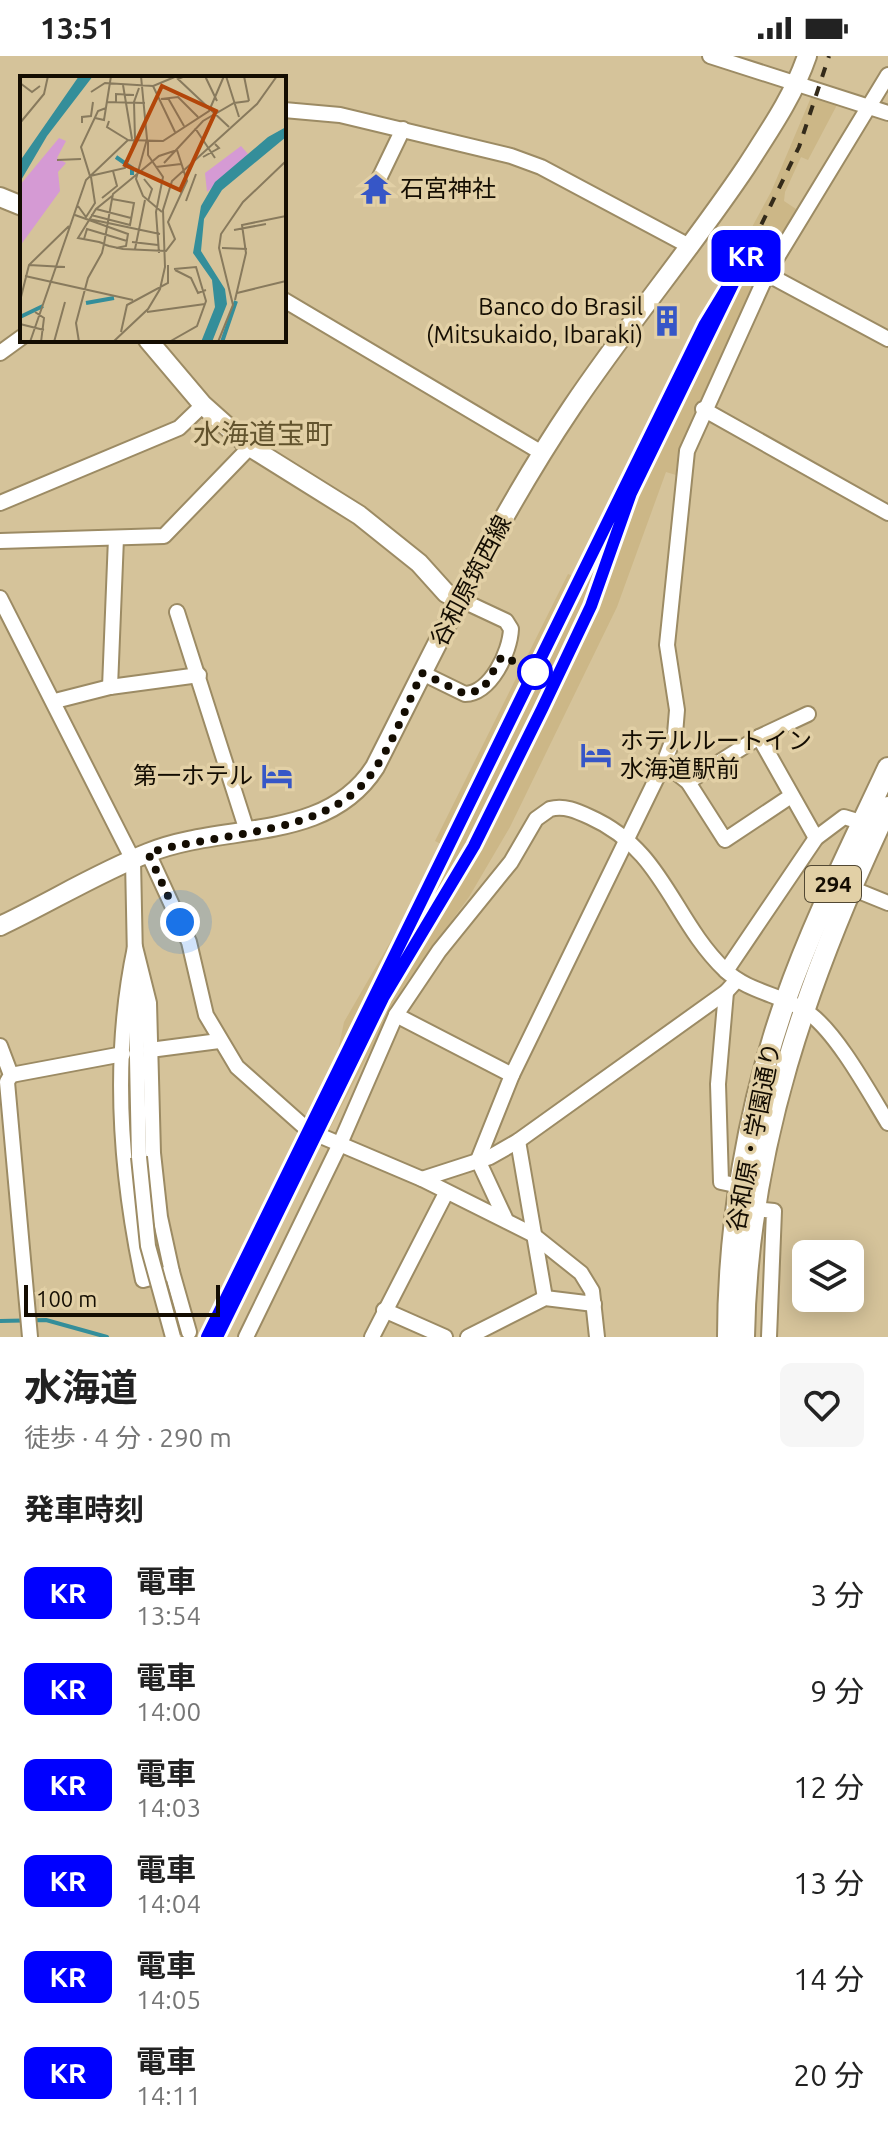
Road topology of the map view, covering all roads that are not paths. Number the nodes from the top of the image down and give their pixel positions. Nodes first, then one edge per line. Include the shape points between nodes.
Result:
1 (710, 56) edge
2 (807, 56) edge
3 (888, 75) edge
4 (797, 83) junction
5 (867, 106) junction
6 (286, 110) edge
7 (888, 113) edge
8 (403, 129) junction
9 (376, 185) dead end
10 (0, 197) edge
11 (20, 205) edge
12 (691, 247) junction
13 (767, 274) junction
14 (286, 301) edge
15 (20, 338) edge
16 (888, 339) edge
17 (150, 342) edge
18 (0, 353) edge
19 (203, 405) junction
20 (703, 409) junction
21 (250, 447) junction
22 (542, 453) junction
23 (0, 503) edge
24 (888, 513) edge
25 (116, 538) junction
26 (0, 541) edge
27 (0, 598) edge
28 (459, 599) junction
29 (177, 612) dead end
30 (422, 673) junction
31 (199, 675) junction
32 (110, 687) junction
33 (55, 701) junction
34 (808, 714) dead end
35 (759, 737) junction
36 (664, 763) junction
37 (888, 768) edge
38 (688, 782) junction
39 (791, 796) junction
40 (888, 807) edge
41 (247, 831) junction
42 (875, 834) edge
43 (625, 837) junction
44 (816, 838) junction
45 (141, 856) junction
46 (851, 888) junction
47 (888, 903) edge
48 (0, 926) edge
49 (135, 947) junction
50 (732, 976) junction
51 (726, 992) junction
52 (793, 1006) junction
53 (396, 1015) junction
54 (219, 1041) junction
55 (0, 1046) edge
56 (150, 1050) junction
57 (123, 1054) junction
58 (11, 1075) junction
59 (512, 1075) junction
60 (888, 1123) edge
61 (518, 1141) junction
62 (339, 1146) junction
63 (478, 1160) junction
64 (422, 1179) junction
65 (740, 1186) junction
66 (446, 1193) junction
67 (754, 1209) junction
68 (505, 1218) junction
69 (532, 1234) junction
70 (172, 1272) junction
71 (545, 1298) junction
72 (594, 1304) junction
73 (384, 1310) junction
74 (736, 1330) edge
75 (769, 1331) edge
76 (189, 1332) dead end
77 (30, 1337) edge
78 (173, 1337) edge
79 (246, 1337) edge
80 (372, 1337) edge
81 (445, 1337) edge
82 (468, 1337) edge
83 (597, 1337) edge

1 - 4 street
2 - 4 main road, 谷和原筑西線
3 - 5 street
4 - 5 street
4 - 12 main road, 谷和原筑西線
5 - 7 street
5 - 13 street
6 - 8 street
8 - 9 street
8 - 12 street via 541,167
10 - 11 main road
12 - 22 main road, 谷和原筑西線
13 - 16 street
13 - 20 street
14 - 22 street
15 - 18 street
17 - 19 main road
19 - 21 main road
19 - 23 street via 179,428
20 - 24 street
20 - 36 street via 683,478 667,645 677,710
21 - 25 street via 164,536
21 - 28 main road via 359,515
22 - 28 main road, 谷和原筑西線
25 - 26 street
25 - 32 street
27 - 33 street
28 - 30 main road, 谷和原筑西線
28 - 30 street via 506,621 511,629 492,678 483,689 465,694
29 - 31 street
30 - 41 main road, 谷和原筑西線 via 375,767 348,798 321,815
31 - 32 street
31 - 41 street
32 - 33 street
33 - 45 street
34 - 35 street
35 - 38 street
35 - 39 street
36 - 38 street
36 - 43 street
37 - 42 highway, 谷和原・学園通り / 294
38 - 39 street via 725,840
39 - 44 street
40 - 42 highway, 谷和原・学園通り / 294
41 - 45 main road, 谷和原筑西線
42 - 44 street via 844,817
42 - 46 highway, 谷和原・学園通り / 294
42 - 52 highway, 谷和原・学園通り / 294 via 832,886
43 - 50 street via 651,863 709,953
43 - 53 street via 576,811 556,807 542,813 504,873 439,951
43 - 59 street
44 - 50 street
45 - 48 main road, 谷和原筑西線
45 - 49 street
45 - 54 street via 189,942 206,1015
46 - 47 street
46 - 52 highway, 谷和原・学園通り / 294
49 - 56 street via 149,1003
49 - 57 street via 124,997
49 - 78 street, bridge via 139,1157 148,1246
50 - 51 street
50 - 52 street
51 - 61 street
51 - 65 street via 718,1084 721,1182
52 - 60 street via 819,1023
52 - 65 highway, 谷和原・学園通り / 294 via 762,1074
52 - 67 highway, 谷和原・学園通り / 294
53 - 59 street
53 - 62 street
54 - 56 street
54 - 62 street via 237,1067 302,1126
55 - 58 street
56 - 70 street via 156,1186
57 - 58 street
57 - 70 street via 126,1174 143,1280
58 - 77 street via 7,1082
59 - 63 street
61 - 63 street
61 - 69 street
62 - 64 street
62 - 79 street
63 - 64 street
63 - 68 street
64 - 66 street
65 - 74 highway, 谷和原・学園通り / 294 via 731,1261
66 - 68 street
66 - 73 street
67 - 74 highway, 谷和原・学園通り / 294
67 - 75 street via 774,1211
68 - 69 street
69 - 71 street
69 - 72 street via 581,1273
70 - 76 street
71 - 72 street
71 - 82 street
72 - 83 street
73 - 80 street
73 - 81 street
74 - 75 street

